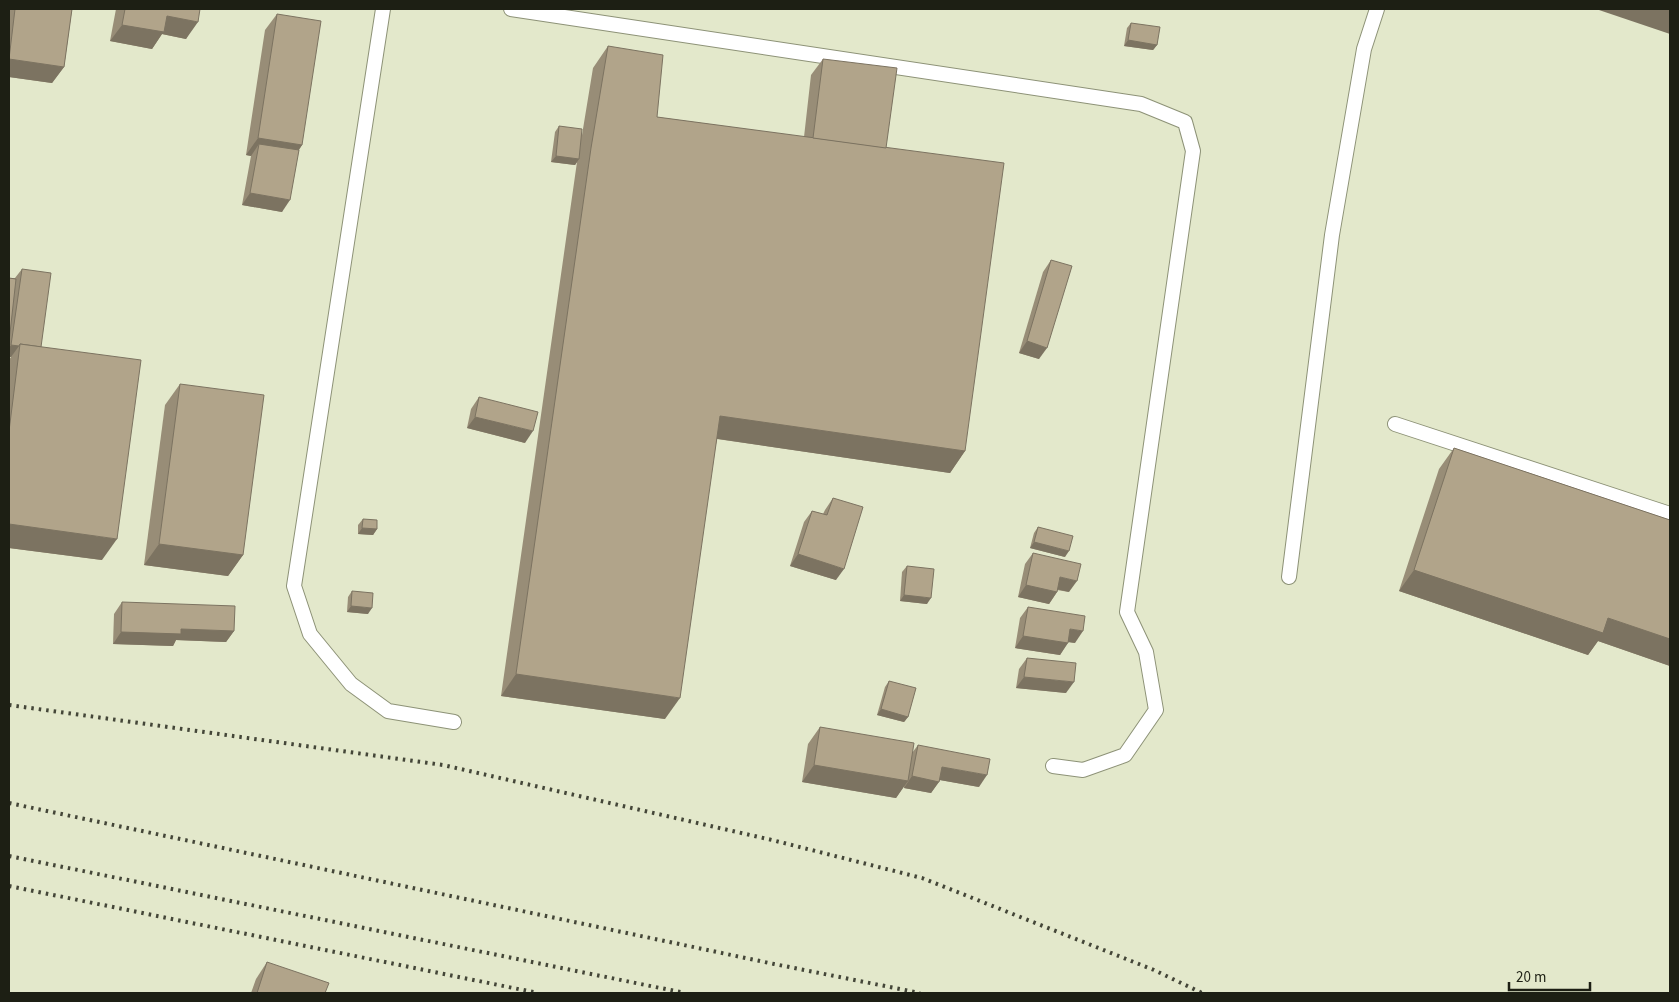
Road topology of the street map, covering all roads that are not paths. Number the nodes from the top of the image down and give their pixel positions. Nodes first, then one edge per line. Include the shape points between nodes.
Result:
1 (383, 9) edge
2 (511, 9) edge
3 (1377, 9) edge
4 (1395, 424) dead end
5 (1670, 514) edge
6 (1289, 577) dead end
7 (454, 722) dead end
8 (1053, 766) dead end

1 - 7 lane via 294,586 310,634 351,684 388,711
2 - 8 lane via 1141,104 1185,122 1193,151 1127,612 1146,652 1156,710 1125,755 1083,770
3 - 6 lane via 1364,49 1332,235
4 - 5 lane

